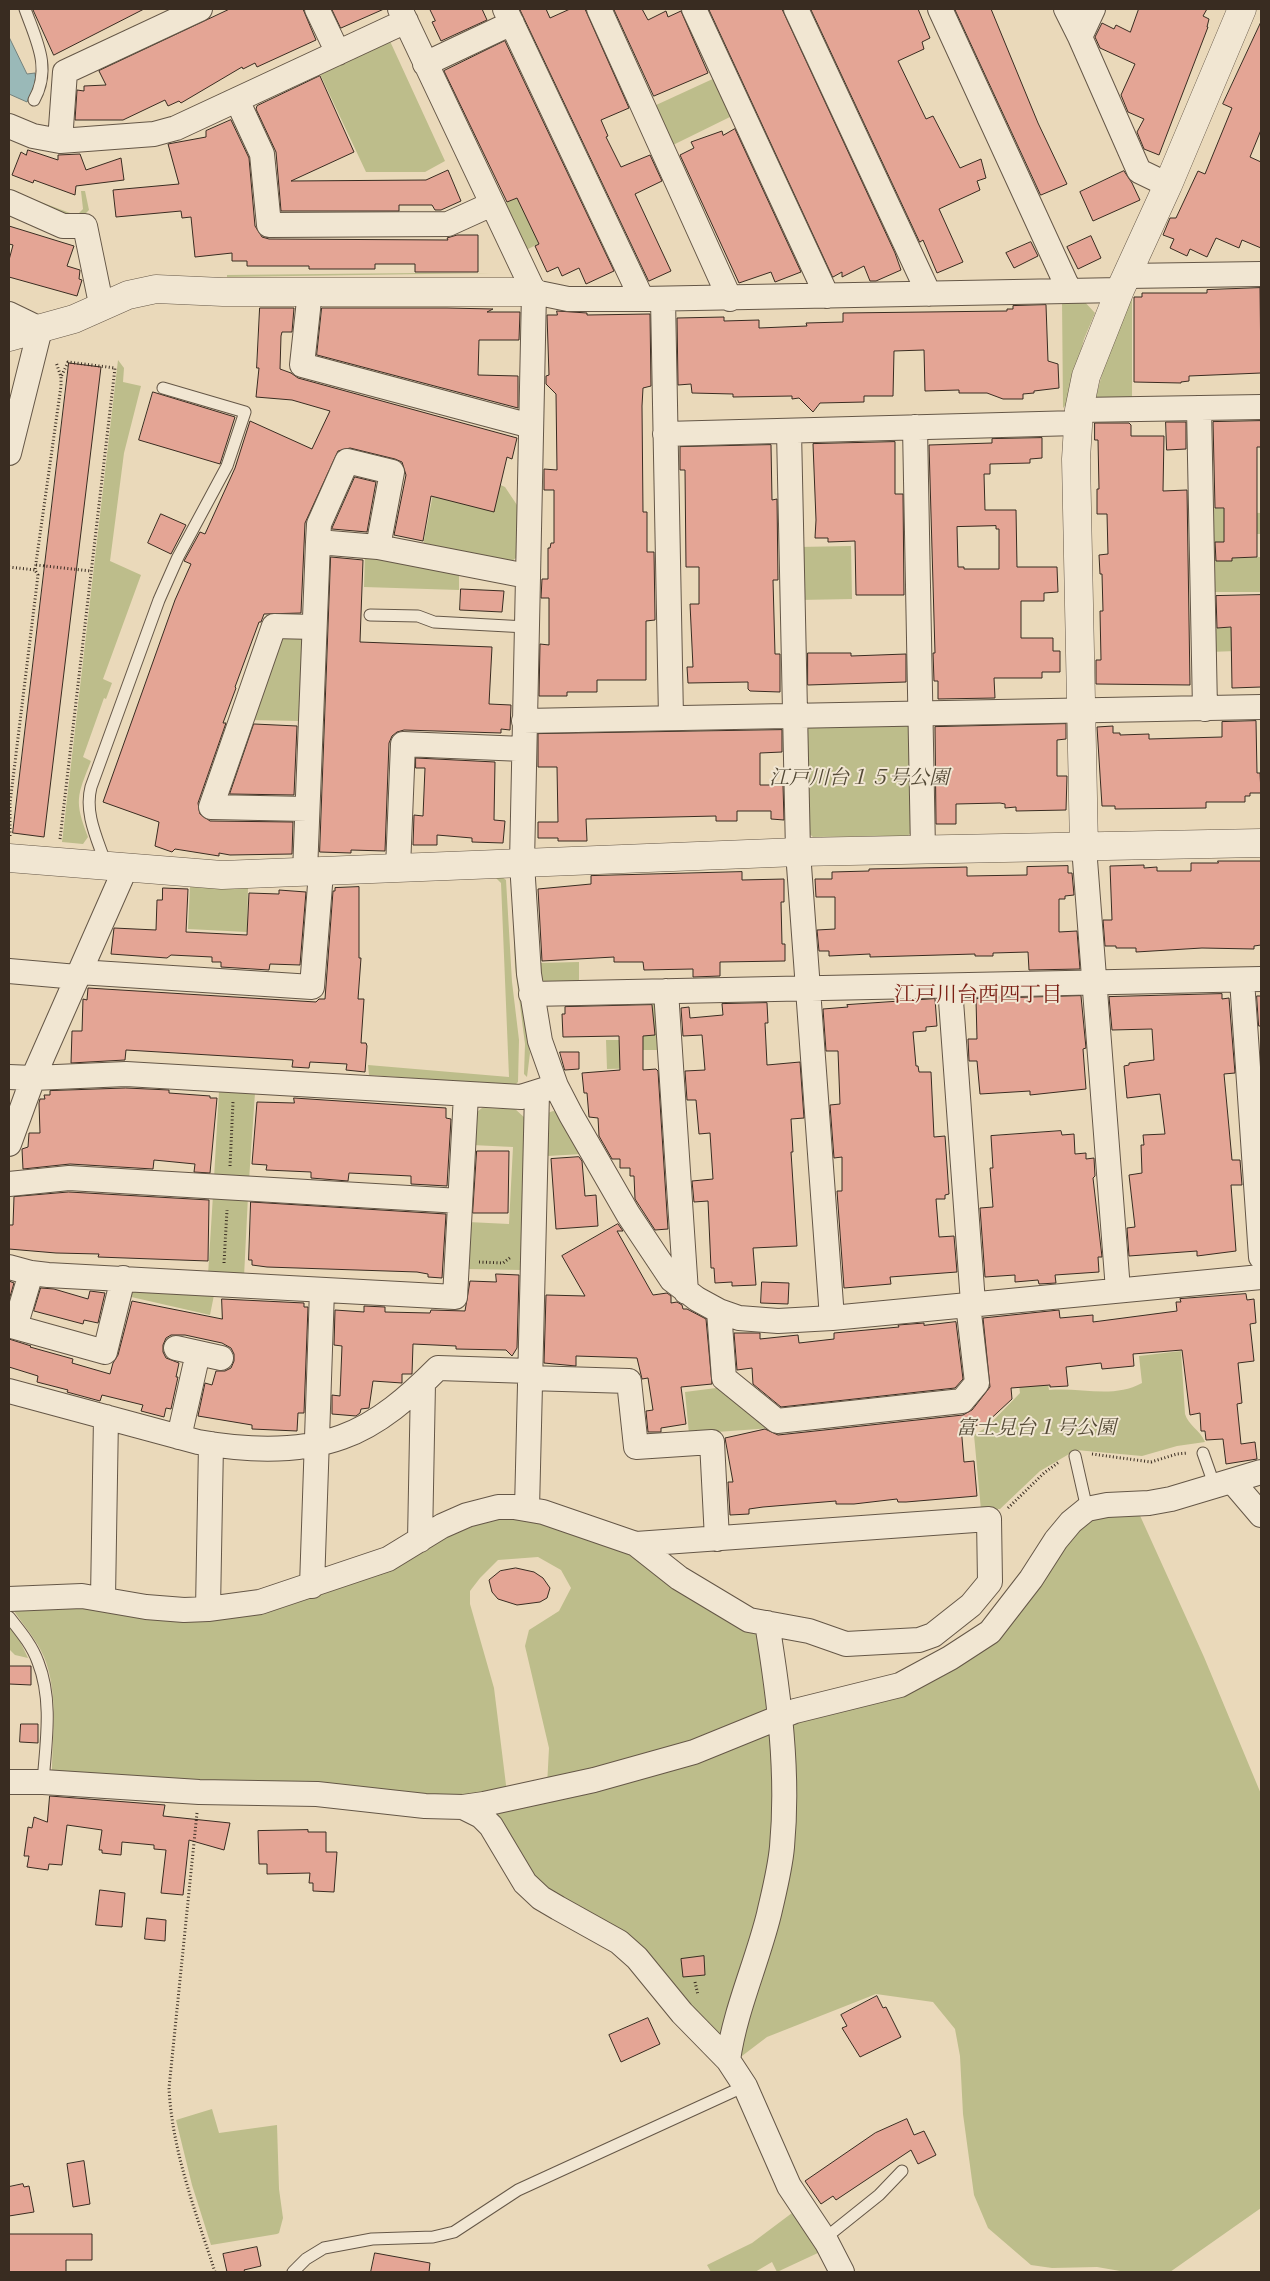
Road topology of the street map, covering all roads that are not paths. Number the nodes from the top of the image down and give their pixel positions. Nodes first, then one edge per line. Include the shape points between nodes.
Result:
1 (25, 9) edge
2 (200, 9) edge
3 (317, 9) edge
4 (599, 9) edge
5 (694, 9) edge
6 (796, 9) edge
7 (940, 9) edge
8 (1066, 9) edge
9 (1093, 9) edge
10 (1242, 9) edge
11 (403, 15) edge
12 (509, 16) edge
13 (1080, 37) junction
14 (338, 53) junction
15 (425, 64) junction
16 (34, 100) dead end
17 (237, 100) junction
18 (9, 126) edge
19 (60, 141) junction
20 (1168, 185) junction
21 (9, 202) edge
22 (492, 204) junction
23 (1261, 274) edge
24 (1123, 283) junction
25 (1069, 290) junction
26 (310, 291) junction
27 (534, 292) junction
28 (929, 294) junction
29 (827, 296) junction
30 (730, 298) junction
31 (652, 299) junction
32 (104, 305) junction
33 (9, 314) edge
34 (40, 329) junction
35 (9, 337) edge
36 (163, 388) dead end
37 (1261, 407) edge
38 (1199, 408) junction
39 (1078, 417) junction
40 (531, 426) junction
41 (915, 427) junction
42 (789, 431) junction
43 (665, 434) junction
44 (9, 453) edge
45 (318, 542) junction
46 (378, 547) junction
47 (527, 576) junction
48 (370, 615) dead end
49 (314, 627) junction
50 (526, 627) junction
51 (1261, 707) edge
52 (1205, 709) junction
53 (1080, 710) junction
54 (920, 714) junction
55 (796, 717) junction
56 (671, 718) junction
57 (524, 721) junction
58 (523, 749) junction
59 (307, 809) junction
60 (1261, 843) edge
61 (1084, 847) junction
62 (9, 850) edge
63 (923, 850) junction
64 (798, 852) junction
65 (522, 863) junction
66 (116, 866) junction
67 (398, 868) junction
68 (312, 872) junction
69 (9, 971) edge
70 (78, 974) junction
71 (1252, 980) edge
72 (1096, 982) junction
73 (950, 987) junction
74 (808, 988) junction
75 (666, 991) junction
76 (531, 994) junction
77 (9, 1077) edge
78 (33, 1078) junction
79 (546, 1089) junction
80 (466, 1095) junction
81 (9, 1144) edge
82 (9, 1184) edge
83 (460, 1201) junction
84 (1261, 1257) edge
85 (20, 1270) edge
86 (1261, 1277) edge
87 (123, 1278) junction
88 (322, 1290) junction
89 (1118, 1290) junction
90 (686, 1292) junction
91 (970, 1303) junction
92 (719, 1311) junction
93 (832, 1318) junction
94 (221, 1358) dead end
95 (529, 1374) junction
96 (423, 1383) junction
97 (9, 1390) edge
98 (106, 1417) junction
99 (180, 1437) junction
100 (316, 1443) junction
101 (211, 1444) junction
102 (1203, 1453) dead end
103 (1075, 1456) dead end
104 (1261, 1472) edge
105 (1224, 1484) junction
106 (527, 1509) junction
107 (1087, 1509) junction
108 (1261, 1515) edge
109 (717, 1539) junction
110 (420, 1540) junction
111 (636, 1544) junction
112 (312, 1586) junction
113 (103, 1598) junction
114 (9, 1599) edge
115 (208, 1609) junction
116 (9, 1617) edge
117 (767, 1623) junction
118 (898, 1640) junction
119 (917, 1676) junction
120 (780, 1717) junction
121 (9, 1782) edge
122 (43, 1782) junction
123 (463, 1807) junction
124 (728, 2060) junction
125 (745, 2086) junction
126 (902, 2171) dead end
127 (824, 2239) junction
128 (293, 2272) edge
129 (842, 2272) edge

1 - 16 lane via 43,66 41,88
2 - 19 street via 65,72
3 - 14 street
4 - 30 street
5 - 29 street
6 - 28 street
7 - 25 street
8 - 13 street
9 - 13 street
10 - 20 street
11 - 14 street
11 - 15 street
12 - 15 street
12 - 31 street
13 - 20 street via 1139,171
14 - 17 street
15 - 22 street
17 - 19 street via 176,128 154,134
17 - 22 street via 262,154 269,225 448,224
18 - 19 street via 33,136
20 - 24 street
21 - 32 street via 63,226 85,226
22 - 27 street
23 - 24 street
24 - 25 street
24 - 39 street via 1086,376
25 - 28 street
26 - 27 street
26 - 32 street via 223,292 156,288
26 - 40 street via 302,365
27 - 31 street via 568,299
27 - 40 street
28 - 29 street
29 - 30 street
30 - 31 street
31 - 43 street
32 - 34 street via 74,319
33 - 34 street
34 - 35 street
34 - 44 street
36 - 66 lane via 245,412 227,466 178,557 159,600 91,787 89,814
37 - 38 street
38 - 39 street
38 - 52 street
39 - 41 street
39 - 53 street
40 - 47 street
41 - 42 street
41 - 54 street
42 - 43 street
42 - 55 street
43 - 56 street
45 - 46 street
45 - 46 street via 319,524 347,462 392,472
45 - 49 street
46 - 47 street
47 - 50 street
48 - 50 lane via 418,616 434,622
49 - 59 street
49 - 59 street via 274,626 211,807
50 - 57 street
51 - 52 street
52 - 53 street
53 - 54 street
53 - 61 street
54 - 55 street
54 - 63 street
55 - 56 street
55 - 64 street
56 - 57 street
57 - 58 street
58 - 65 street
58 - 67 street via 403,744
59 - 68 street
60 - 61 street
61 - 63 street
61 - 72 street
62 - 66 street
63 - 64 street
64 - 65 street
64 - 74 street
65 - 67 street
65 - 76 street
66 - 68 street via 222,875
66 - 70 street
67 - 68 street
68 - 70 street via 320,885 312,987
69 - 70 street
70 - 78 street
71 - 72 street
71 - 84 street
72 - 73 street
72 - 89 street
73 - 74 street
73 - 91 street
74 - 75 street
74 - 93 street
75 - 76 street
75 - 90 street
76 - 79 street
77 - 78 street
78 - 80 street via 126,1074
78 - 81 street
79 - 80 street via 521,1097
79 - 90 street via 648,1247 672,1280
79 - 95 street
80 - 83 street
82 - 83 street via 69,1178
83 - 88 street via 454,1297
85 - 87 street
85 - 87 street via 15,1327 105,1352
86 - 89 street
87 - 88 street
88 - 100 street
89 - 91 street
90 - 92 street
91 - 92 street via 977,1383 962,1401 777,1421 724,1378
91 - 93 street
92 - 93 street via 738,1318 762,1321
94 - 99 street via 187,1350
95 - 96 street via 438,1368
95 - 106 street
95 - 109 street via 629,1380 636,1447 712,1442
96 - 100 street via 388,1413 369,1424 342,1437
96 - 110 street
97 - 98 street
98 - 99 street
98 - 113 street
99 - 101 street
100 - 101 street via 271,1448
100 - 112 street
101 - 115 street
102 - 105 lane
103 - 107 lane
104 - 105 street
105 - 107 street via 1149,1503
105 - 108 street
106 - 110 street via 498,1507 467,1515
106 - 111 street
107 - 119 street via 1056,1540 990,1632
109 - 111 street
109 - 118 street via 988,1519 990,1582 971,1605 934,1635 919,1640
110 - 112 street via 388,1559
111 - 117 street via 679,1578 749,1620
112 - 115 street via 260,1602
113 - 114 street
113 - 115 street via 146,1607
116 - 122 lane via 26,1639 44,1680 47,1703
117 - 118 street via 809,1631 846,1644
117 - 120 street
118 - 119 street
119 - 120 street via 900,1685
120 - 123 street via 694,1752 594,1780
120 - 124 street via 784,1812 782,1848 768,1916 732,2033
121 - 122 street
122 - 123 street via 199,1792 317,1794
123 - 124 street via 481,1816 491,1826 525,1883 558,1908 619,1942 638,1958 682,2013
124 - 125 street
125 - 127 street via 789,2186
125 - 128 lane via 518,2190 454,2232 433,2237 372,2239 324,2248
126 - 127 lane via 879,2195
127 - 129 street

